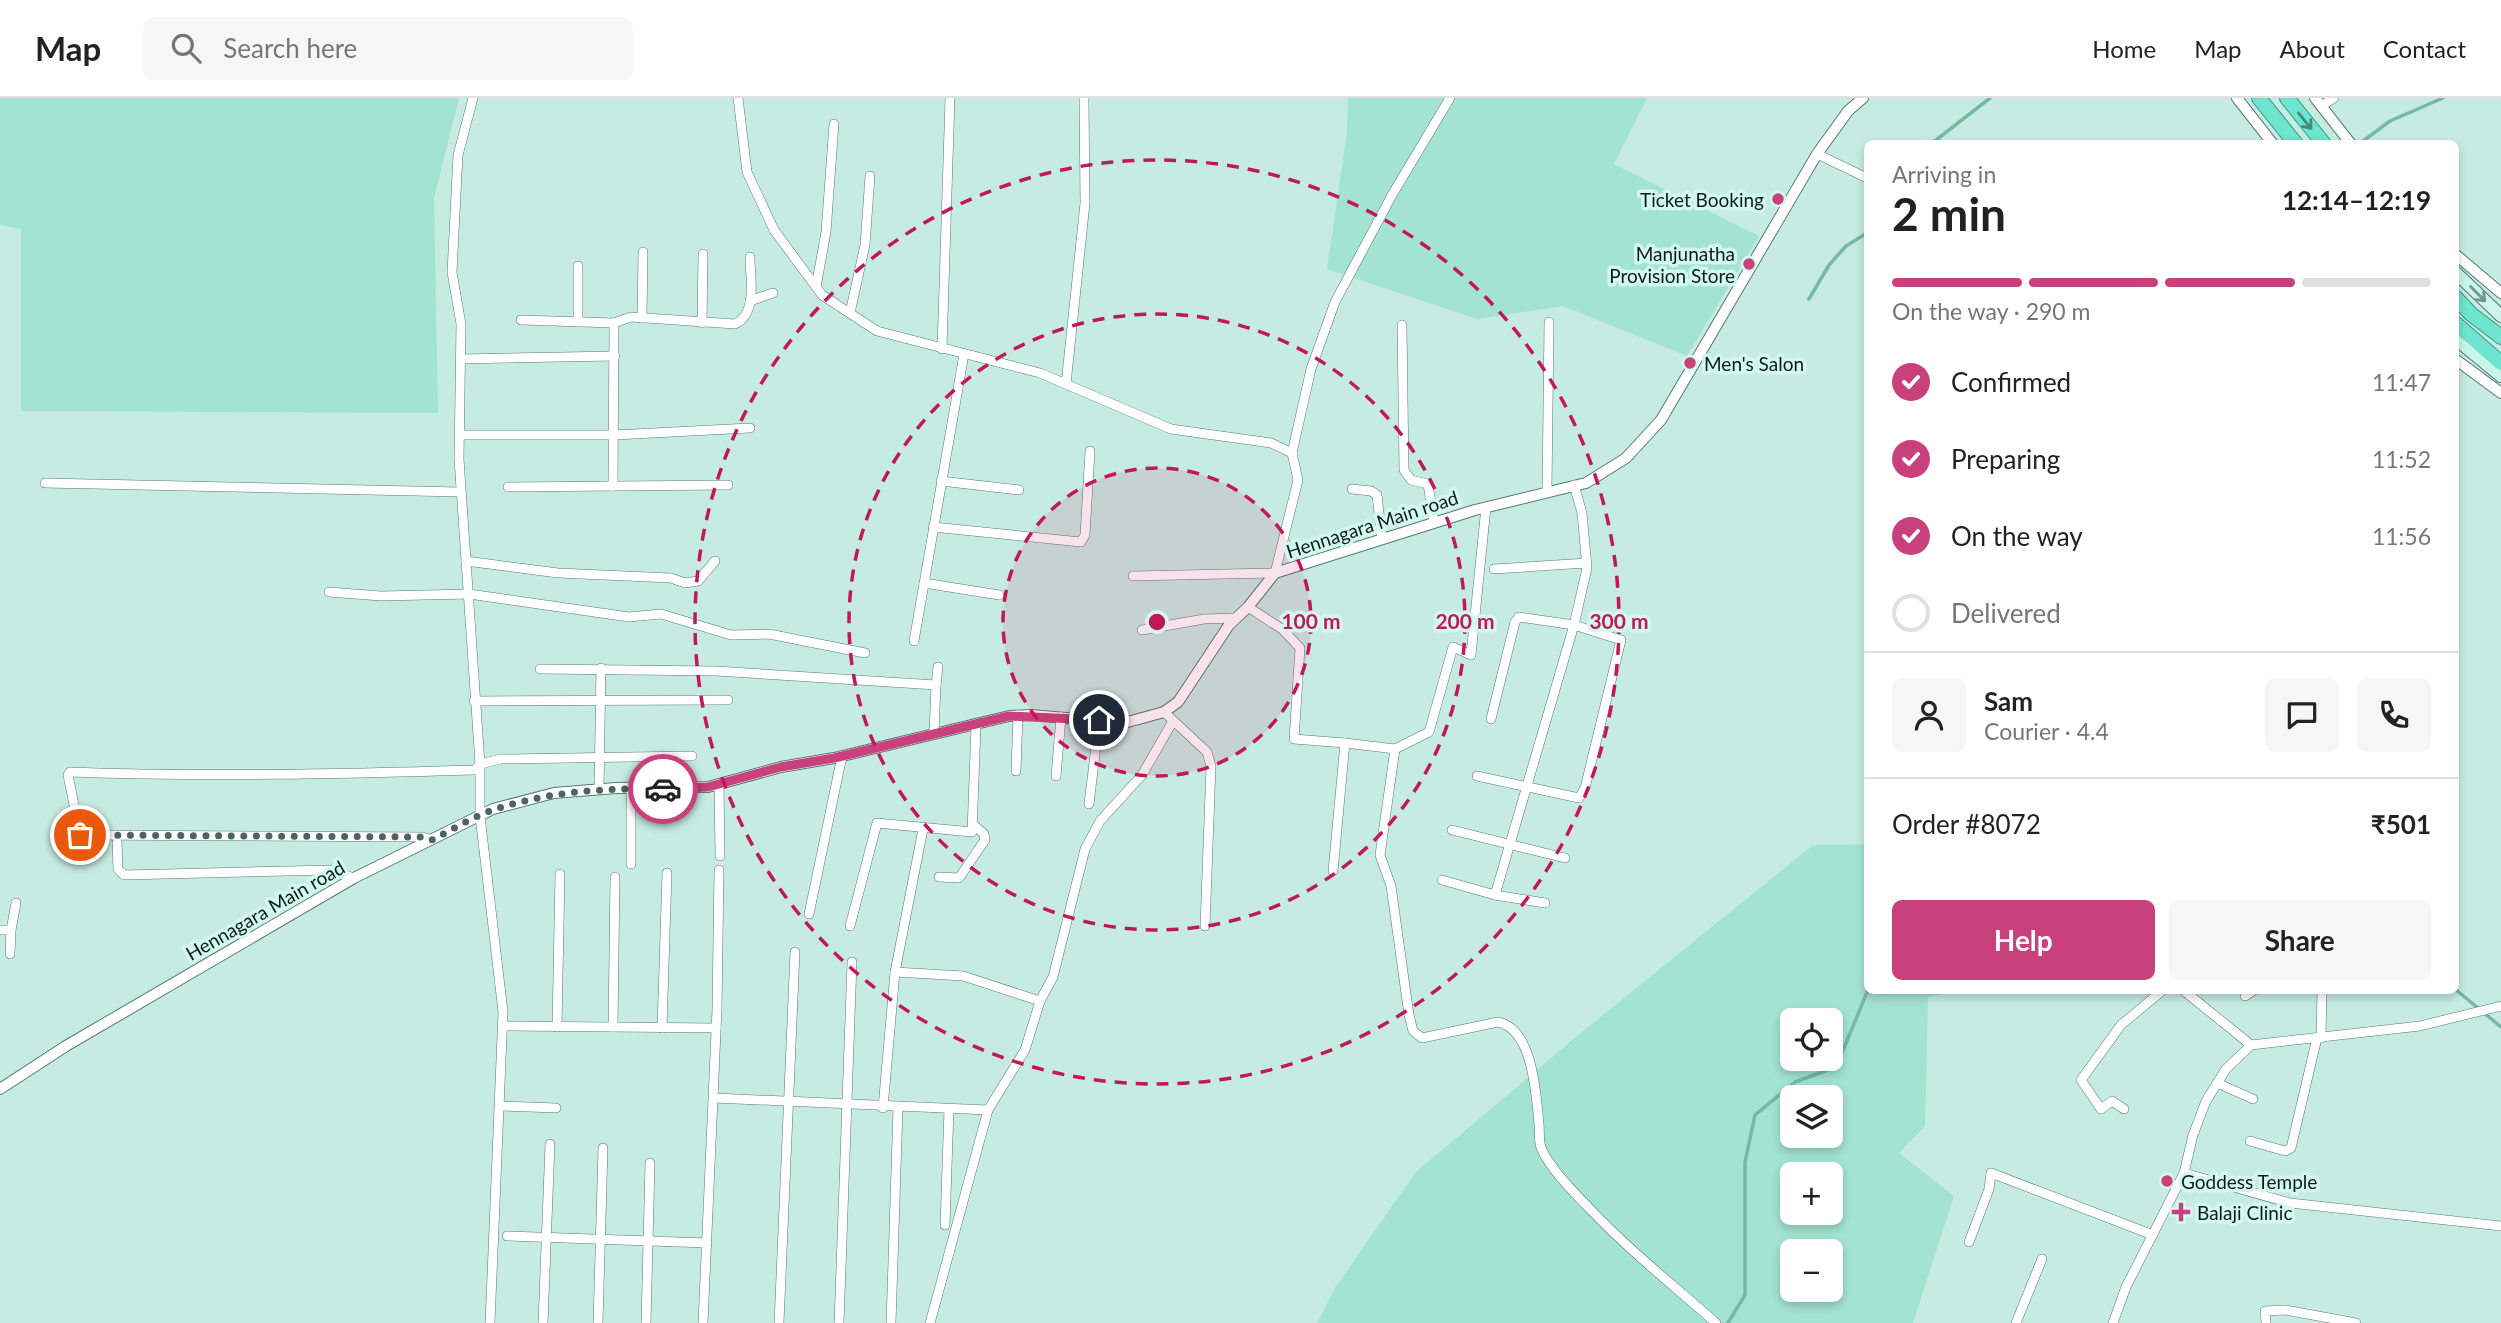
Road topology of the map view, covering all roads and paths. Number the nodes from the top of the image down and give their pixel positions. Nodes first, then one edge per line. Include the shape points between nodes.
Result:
1 (473, 98) edge
2 (738, 98) edge
3 (950, 98) edge
4 (1084, 98) edge
5 (1450, 98) edge
6 (1849, 98) edge
7 (1863, 98) edge
8 (2237, 98) edge
9 (2259, 98) edge
10 (2287, 98) edge
11 (2334, 98) edge
12 (2318, 102) edge
13 (1848, 111) junction
14 (834, 124) dead end
15 (2270, 140) edge
16 (2293, 140) edge
17 (2321, 140) edge
18 (2348, 140) edge
19 (1817, 153) junction
20 (870, 176) dead end
21 (1864, 176) edge
22 (643, 252) dead end
23 (703, 254) dead end
24 (750, 257) dead end
25 (2459, 257) edge
26 (578, 266) dead end
27 (2459, 276) edge
28 (816, 287) junction
29 (773, 293) dead end
30 (2501, 293) edge
31 (750, 301) junction
32 (2459, 301) edge
33 (850, 313) junction
34 (2501, 316) edge
35 (642, 318) junction
36 (522, 320) dead end
37 (578, 321) junction
38 (1549, 321) dead end
39 (614, 323) junction
40 (702, 323) junction
41 (1402, 325) dead end
42 (2459, 326) edge
43 (2501, 337) edge
44 (2459, 341) edge
45 (942, 349) junction
46 (964, 354) junction
47 (615, 356) junction
48 (461, 359) junction
49 (2459, 362) edge
50 (2501, 363) edge
51 (2501, 376) edge
52 (1066, 384) junction
53 (2501, 393) edge
54 (750, 428) dead end
55 (461, 435) junction
56 (614, 435) junction
57 (1090, 452) dead end
58 (1293, 453) junction
59 (940, 481) junction
60 (46, 483) dead end
61 (728, 485) dead end
62 (1574, 485) junction
63 (613, 486) junction
64 (508, 487) dead end
65 (1352, 489) dead end
66 (1019, 490) dead end
67 (460, 492) junction
68 (1547, 492) junction
69 (1486, 507) junction
70 (1434, 523) junction
71 (933, 527) junction
72 (1381, 539) junction
73 (466, 561) junction
74 (715, 561) dead end
75 (1587, 563) junction
76 (1494, 569) dead end
77 (1275, 573) junction
78 (1133, 576) dead end
79 (925, 583) junction
80 (330, 593) dead end
81 (469, 594) junction
82 (999, 595) dead end
83 (1248, 607) junction
84 (1236, 618) junction
85 (1574, 625) junction
86 (1142, 630) dead end
87 (914, 641) dead end
88 (865, 653) dead end
89 (938, 667) dead end
90 (601, 668) junction
91 (540, 669) dead end
92 (936, 685) junction
93 (728, 700) dead end
94 (474, 701) junction
95 (600, 701) junction
96 (1164, 712) junction
97 (1018, 715) junction
98 (1061, 717) junction
99 (1491, 719) dead end
100 (1099, 720) junction
101 (1173, 721) junction
102 (976, 725) junction
103 (934, 733) junction
104 (1345, 743) junction
105 (1395, 749) junction
106 (599, 755) junction
107 (842, 755) junction
108 (692, 756) dead end
109 (480, 764) junction
110 (1016, 771) dead end
111 (1056, 776) dead end
112 (1477, 776) dead end
113 (719, 784) junction
114 (1525, 787) junction
115 (631, 788) junction
116 (599, 789) junction
117 (1089, 804) dead end
118 (480, 816) junction
119 (975, 826) junction
120 (923, 829) junction
121 (1452, 830) dead end
122 (432, 840) junction
123 (117, 842) dead end
124 (1509, 842) junction
125 (720, 856) dead end
126 (1565, 858) dead end
127 (631, 864) dead end
128 (719, 870) dead end
129 (1333, 871) dead end
130 (667, 873) dead end
131 (560, 874) dead end
132 (615, 877) dead end
133 (939, 877) dead end
134 (354, 878) junction
135 (1443, 880) dead end
136 (1495, 894) junction
137 (16, 903) dead end
138 (1545, 903) dead end
139 (809, 914) dead end
140 (850, 926) dead end
141 (1205, 926) dead end
142 (0, 930) edge
143 (11, 930) junction
144 (795, 952) dead end
145 (10, 954) dead end
146 (852, 962) dead end
147 (895, 972) junction
148 (2158, 994) edge
149 (2188, 994) edge
150 (2248, 994) edge
151 (2322, 994) edge
152 (2245, 996) dead end
153 (1040, 1001) junction
154 (2501, 1006) edge
155 (503, 1026) junction
156 (557, 1027) junction
157 (613, 1027) junction
158 (662, 1028) junction
159 (716, 1028) junction
160 (2319, 1038) junction
161 (2251, 1045) junction
162 (2217, 1083) junction
163 (0, 1089) edge
164 (714, 1098) junction
165 (2253, 1100) dead end
166 (789, 1102) junction
167 (847, 1104) junction
168 (499, 1106) junction
169 (556, 1108) dead end
170 (883, 1108) junction
171 (898, 1108) junction
172 (949, 1109) junction
173 (2124, 1109) dead end
174 (988, 1110) junction
175 (2250, 1141) dead end
176 (550, 1144) dead end
177 (603, 1148) dead end
178 (650, 1163) dead end
179 (2184, 1173) junction
180 (945, 1225) dead end
181 (2501, 1226) edge
182 (2153, 1235) junction
183 (507, 1236) dead end
184 (546, 1237) junction
185 (600, 1239) junction
186 (648, 1240) junction
187 (1969, 1242) dead end
188 (707, 1243) junction
189 (2042, 1259) dead end
190 (2327, 1321) edge
191 (1715, 1322) edge
192 (490, 1323) edge
193 (543, 1323) edge
194 (598, 1323) edge
195 (646, 1323) edge
196 (703, 1323) edge
197 (779, 1323) edge
198 (839, 1323) edge
199 (891, 1323) edge
200 (930, 1323) edge
201 (2016, 1323) edge
202 (2113, 1323) edge
203 (2266, 1323) edge
204 (2356, 1323) edge

1 - 48 street via 457,155 452,272 461,324
2 - 28 street via 747,172 774,230
3 - 45 street
4 - 52 street via 1085,203
5 - 58 street via 1335,302 1311,369
6 - 13 street
7 - 13 street, Hennagara Main road
8 - 15 street
9 - 16 highway
10 -> 17 highway
11 - 12 street
12 - 18 street
13 - 19 street, Hennagara Main road
14 - 28 street
19 - 21 street
19 - 62 street, Hennagara Main road via 1661,420 1626,458 1586,483
20 - 33 street via 865,246
22 - 35 street
23 - 40 street
24 - 31 street
25 - 30 street
26 - 37 street
27 -> 34 main road
28 - 33 street
29 - 31 street
31 - 40 street via 748,313 735,324
32 - 43 highway
33 - 45 street via 877,331
35 - 39 street
35 - 40 street
36 - 37 street
37 - 39 street
38 - 68 street
39 - 47 street
41 - 70 street via 1404,470 1412,480 1428,484
42 - 50 highway
44 - 51 main road
45 - 46 street
46 - 52 street
46 - 59 street
47 - 48 street
47 - 56 street
48 - 55 street
49 - 53 street
52 - 58 street via 1171,429 1271,443
54 - 56 street
55 - 56 street
55 - 67 street
56 - 63 street
57 - 71 street via 1081,542
58 - 77 street via 1297,480
59 - 66 street
59 - 71 street
60 - 67 street
61 - 63 street
62 - 68 street, Hennagara Main road
62 - 75 street
63 - 64 street
65 - 72 street via 1377,495
67 - 73 street
68 - 69 street, Hennagara Main road
69 - 70 street, Hennagara Main road
69 - 105 street via 1471,655 1453,647 1429,732
70 - 72 street, Hennagara Main road
71 - 79 street
72 - 77 street, Hennagara Main road
73 - 74 street via 558,573 671,578 685,583 698,581
73 - 81 street
75 - 76 street
75 - 85 street
77 - 78 street
77 - 83 street, Hennagara Main road
79 - 82 street
79 - 87 street
80 - 81 street
81 - 88 street via 629,617 661,614 731,635 769,634
81 - 94 street
83 - 84 street, Hennagara Main road
83 - 104 street via 1282,629 1300,648 1294,739
84 - 86 street
84 - 96 street, Hennagara Main road via 1178,702
85 - 99 street via 1519,617
85 - 114 street
85 - 114 street via 1621,640 1584,788 1579,799
89 - 92 street
90 - 91 street
90 - 92 street
90 - 95 street
92 - 103 street
93 - 95 street
94 - 95 street
94 - 109 street
95 - 106 street
96 - 100 street, Hennagara Main road via 1124,723
96 - 101 street
97 - 98 street, Hennagara Main road
97 - 102 street, Hennagara Main road
97 - 110 street
98 - 100 street, Hennagara Main road
98 - 111 street
100 - 117 street
101 - 141 street via 1207,752 1212,766
101 - 153 street via 1142,775 1100,821 1085,849 1053,977
102 - 103 street, Hennagara Main road
102 - 119 street
103 - 107 street, Hennagara Main road
104 - 105 street
104 - 129 street
105 - 191 street via 1380,855 1391,886 1413,1031 1422,1038 1434,1038 1498,1022 1513,1029 1534,1079 1540,1148 1569,1187 1633,1254
106 - 108 street
106 - 109 street
106 - 116 street
107 - 113 street, Hennagara Main road
107 - 139 street
109 - 118 street
109 - 122 street via 475,769 406,772 68,775 80,835
112 - 114 street
113 - 115 street, Hennagara Main road
113 - 125 street
114 - 124 street
115 - 116 street, Hennagara Main road
115 - 127 street
116 - 118 street, Hennagara Main road via 554,793
118 - 122 street, Hennagara Main road
118 - 155 street
119 - 120 street via 972,832
119 - 133 street via 985,840 959,878
120 - 140 street via 881,822 874,827
120 - 147 street
121 - 124 street
122 - 134 street, Hennagara Main road
123 - 134 street via 118,869 124,874 330,870
124 - 126 street
124 - 136 street
128 - 159 street
130 - 158 street
131 - 156 street
132 - 157 street
134 - 163 street, Hennagara Main road
135 - 136 street
136 - 138 street
137 - 143 street
142 - 143 street
143 - 145 street
144 - 166 street
146 - 167 street
147 - 153 street via 963,975
147 - 170 street
148 - 173 street via 2121,1025 2081,1080 2101,1109 2112,1101
149 - 161 street
150 - 152 street
151 - 160 street
153 - 174 street via 1025,1050
154 - 160 street via 2420,1026
155 - 156 street
155 - 168 street
156 - 157 street
157 - 158 street
158 - 159 street
159 - 164 street
160 - 161 street
160 - 175 street via 2291,1148 2285,1151
161 - 162 street
162 - 165 street
162 - 179 street via 2193,1135
164 - 166 street
164 - 188 street
166 - 167 street
166 - 197 street
167 - 170 street
167 - 198 street
168 - 169 street
168 - 192 street
170 - 171 street
171 - 172 street
171 - 199 street
172 - 174 street
172 - 180 street
174 - 200 street
176 - 184 street
177 - 185 street
178 - 186 street
179 - 181 street via 2290,1203
179 - 182 street
182 - 187 street via 1991,1173
182 - 202 street
183 - 184 street
184 - 185 street
184 - 193 street
185 - 186 street
185 - 194 street
186 - 188 street
186 - 195 street
188 - 196 street
189 - 201 street
190 - 203 street via 2285,1310 2264,1311
190 - 204 street

